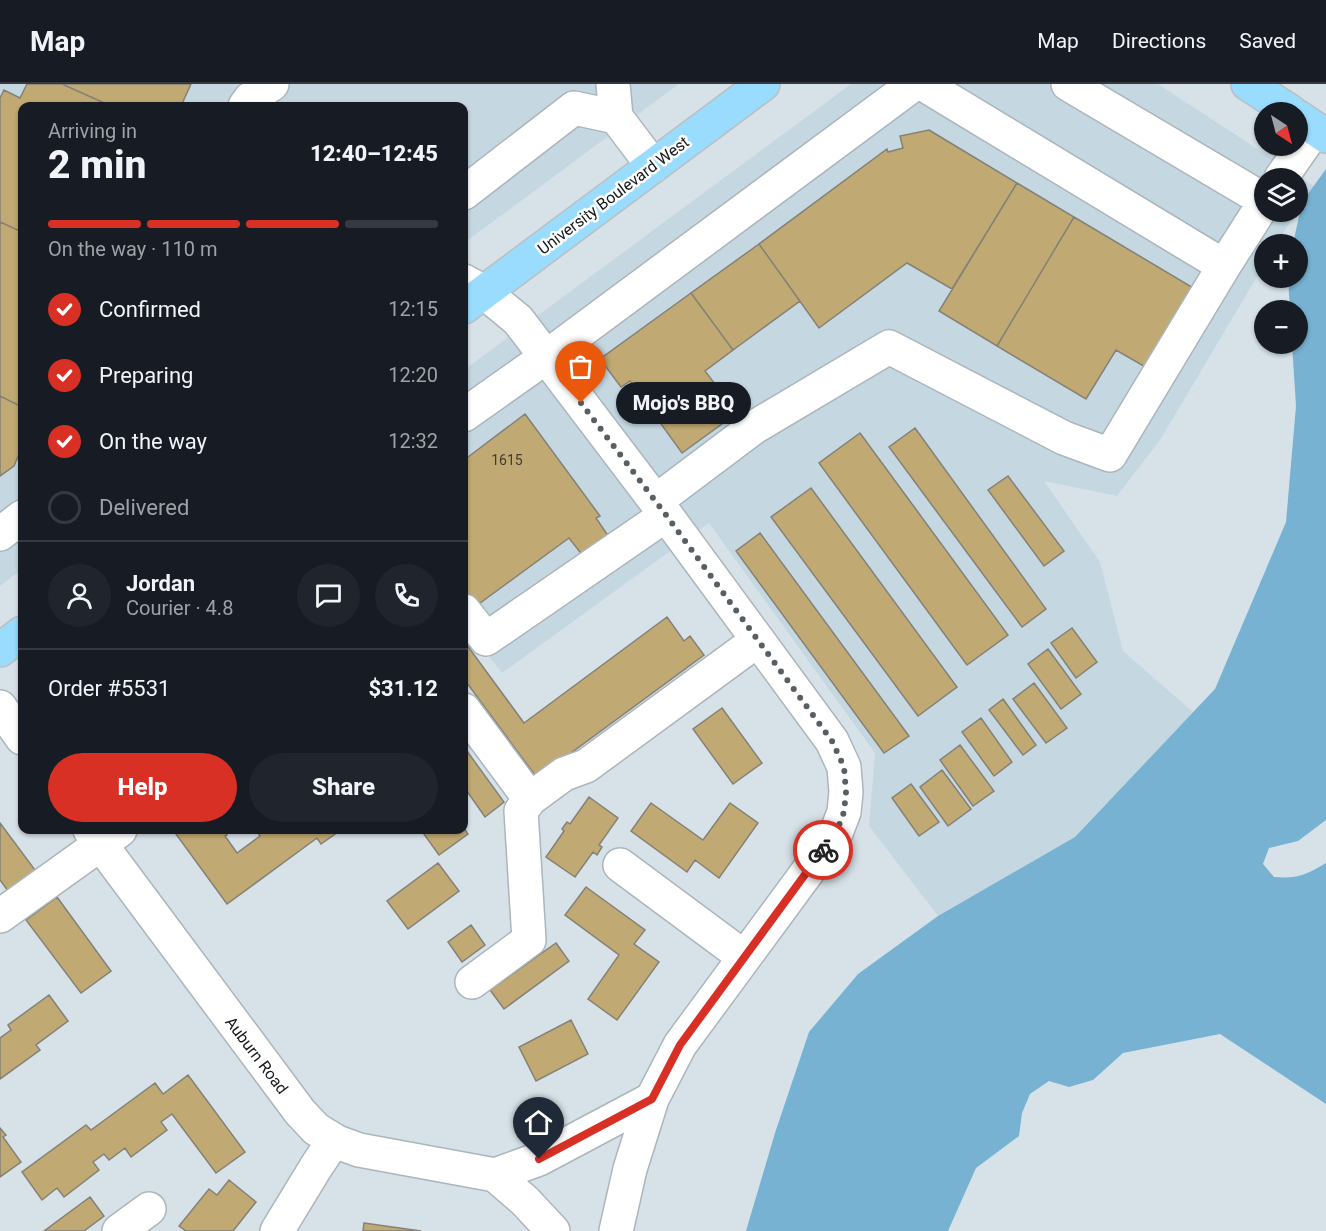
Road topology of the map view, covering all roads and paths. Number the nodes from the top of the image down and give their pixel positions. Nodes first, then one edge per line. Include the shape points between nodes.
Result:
1 (272, 84) edge
2 (613, 84) edge
3 (763, 84) edge
4 (914, 84) edge
5 (923, 84) edge
6 (1068, 84) edge
7 (1248, 84) edge
8 (248, 102) edge
9 (1275, 102) edge
10 (616, 117) junction
11 (653, 165) junction
12 (468, 190) edge
13 (1254, 196) edge
14 (1254, 218) edge
15 (1224, 266) junction
16 (470, 293) edge
17 (546, 357) junction
18 (468, 412) edge
19 (661, 508) junction
20 (18, 520) edge
21 (0, 534) edge
22 (468, 616) edge
23 (18, 636) edge
24 (758, 640) junction
25 (0, 650) edge
26 (0, 707) edge
27 (468, 715) edge
28 (18, 732) edge
29 (530, 799) junction
30 (103, 834) edge
31 (620, 865) dead end
32 (0, 916) edge
33 (744, 957) junction
34 (472, 982) dead end
35 (652, 1099) junction
36 (334, 1140) junction
37 (495, 1175) junction
38 (149, 1209) dead end
39 (119, 1231) edge
40 (277, 1231) edge
41 (553, 1231) edge
42 (616, 1231) edge

1 - 8 street
2 - 10 street
3 - 11 main road, University Boulevard West
4 - 17 street
5 - 15 street
6 - 13 street
7 - 9 main road
10 - 11 street
10 - 12 street via 574,108
11 - 16 main road, University Boulevard West
14 - 15 street
15 - 19 street via 1110,455 1064,438 889,346 753,428
16 - 17 street via 518,320
17 - 18 street
17 - 19 street
19 - 22 street via 486,639
19 - 24 street
20 - 21 street
23 - 25 main road
24 - 29 street via 586,766 564,774
24 - 33 street via 832,741 844,767 846,792 836,833
26 - 28 street
27 - 29 street
29 - 34 street via 521,811 529,940
30 - 32 street
30 - 36 street, Auburn Road via 300,1112
31 - 33 street
33 - 35 street via 680,1045
35 - 37 street via 539,1159
35 - 42 street
36 - 37 street, Auburn Road via 359,1150
36 - 40 street
37 - 41 street
38 - 39 street

